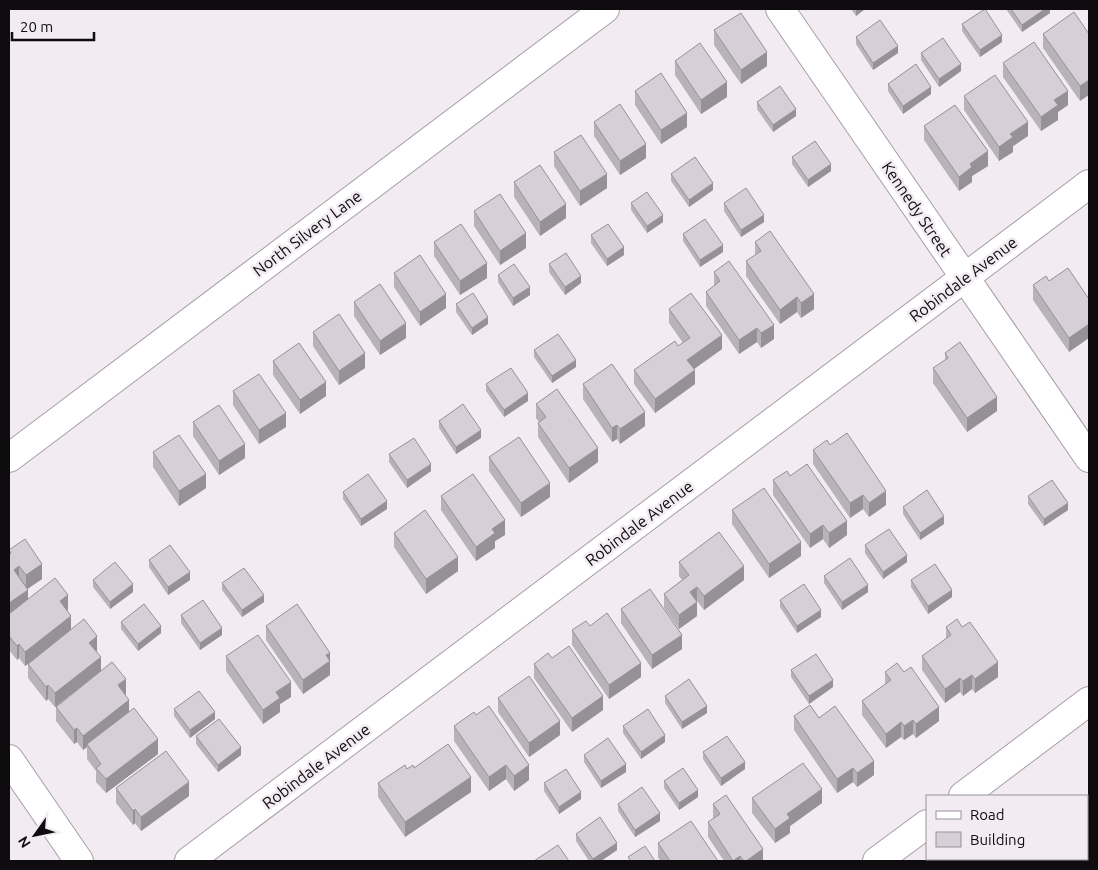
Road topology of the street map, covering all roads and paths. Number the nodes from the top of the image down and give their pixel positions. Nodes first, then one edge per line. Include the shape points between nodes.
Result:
1 (605, 9) edge
2 (780, 9) edge
3 (1089, 184) edge
4 (965, 278) junction
5 (9, 458) edge
6 (1089, 458) edge
7 (1089, 701) edge
8 (9, 759) edge
9 (964, 795) edge
10 (926, 825) edge
11 (79, 861) edge
12 (189, 861) edge
13 (877, 861) edge

1 - 5 street, North Silvery Lane
2 - 4 street, Kennedy Street
3 - 4 street, Robindale Avenue
4 - 6 street, Kennedy Street
4 - 12 street, Robindale Avenue
7 - 9 street
8 - 11 street
10 - 13 street

